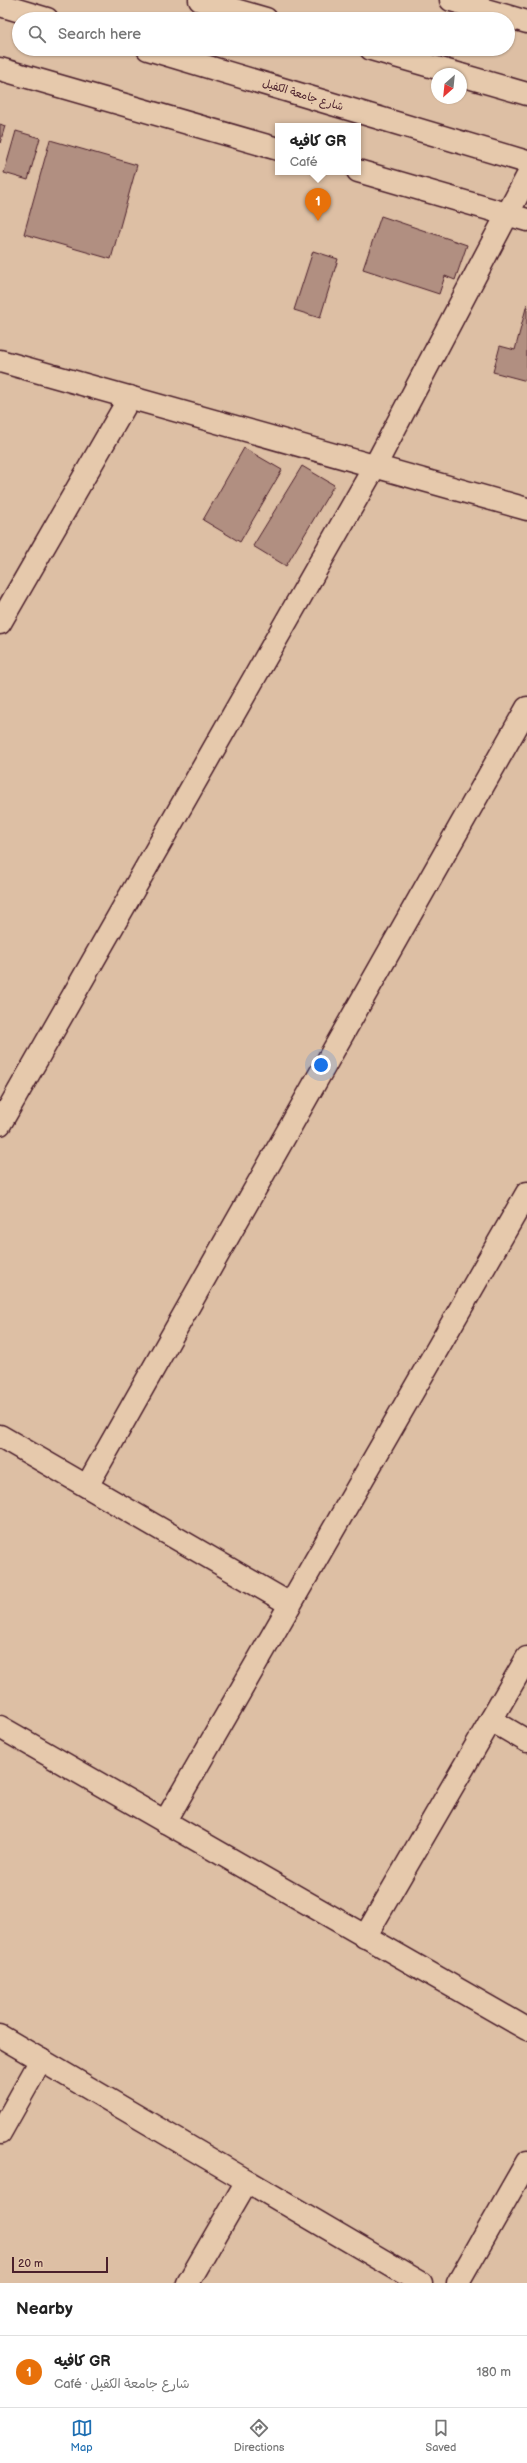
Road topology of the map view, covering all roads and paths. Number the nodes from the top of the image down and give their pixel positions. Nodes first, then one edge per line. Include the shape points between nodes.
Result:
1 (200, 0) edge
2 (451, 0) edge
3 (0, 5) edge
4 (24, 12) edge
5 (242, 12) edge
6 (492, 12) edge
7 (515, 19) edge
8 (527, 22) edge
9 (171, 56) edge
10 (396, 56) edge
11 (439, 68) edge
12 (0, 69) edge
13 (467, 76) edge
14 (527, 94) edge
15 (275, 148) edge
16 (527, 162) edge
17 (361, 172) edge
18 (527, 177) edge
19 (517, 217) edge
20 (0, 361) edge
21 (130, 397) junction
22 (375, 466) junction
23 (527, 509) edge
24 (0, 623) edge
25 (527, 708) edge
26 (0, 1124) edge
27 (527, 1193) edge
28 (0, 1436) edge
29 (87, 1486) junction
30 (290, 1604) junction
31 (527, 1658) edge
32 (491, 1720) junction
33 (0, 1727) edge
34 (527, 1741) edge
35 (165, 1822) junction
36 (365, 1937) junction
37 (527, 2029) edge
38 (0, 2036) edge
39 (41, 2060) junction
40 (0, 2133) edge
41 (527, 2162) edge
42 (247, 2181) junction
43 (188, 2283) edge
44 (421, 2283) edge
45 (458, 2283) edge

1 - 5 street
2 - 6 street
3 - 4 street
7 - 8 street
9 - 16 street, شارع جامعة الكفيل
10 - 11 street
12 - 15 street
13 - 14 street
17 - 19 street
18 - 19 street
19 - 22 street
20 - 21 street
21 - 22 street
21 - 24 street
22 - 23 street
22 - 26 street
25 - 29 street
27 - 30 street
28 - 29 street
29 - 30 street
30 - 35 street
31 - 32 street
32 - 34 street
32 - 36 street
33 - 35 street
35 - 36 street
36 - 37 street
38 - 39 street
39 - 40 street
39 - 42 street
41 - 45 street
42 - 43 street
42 - 44 street

